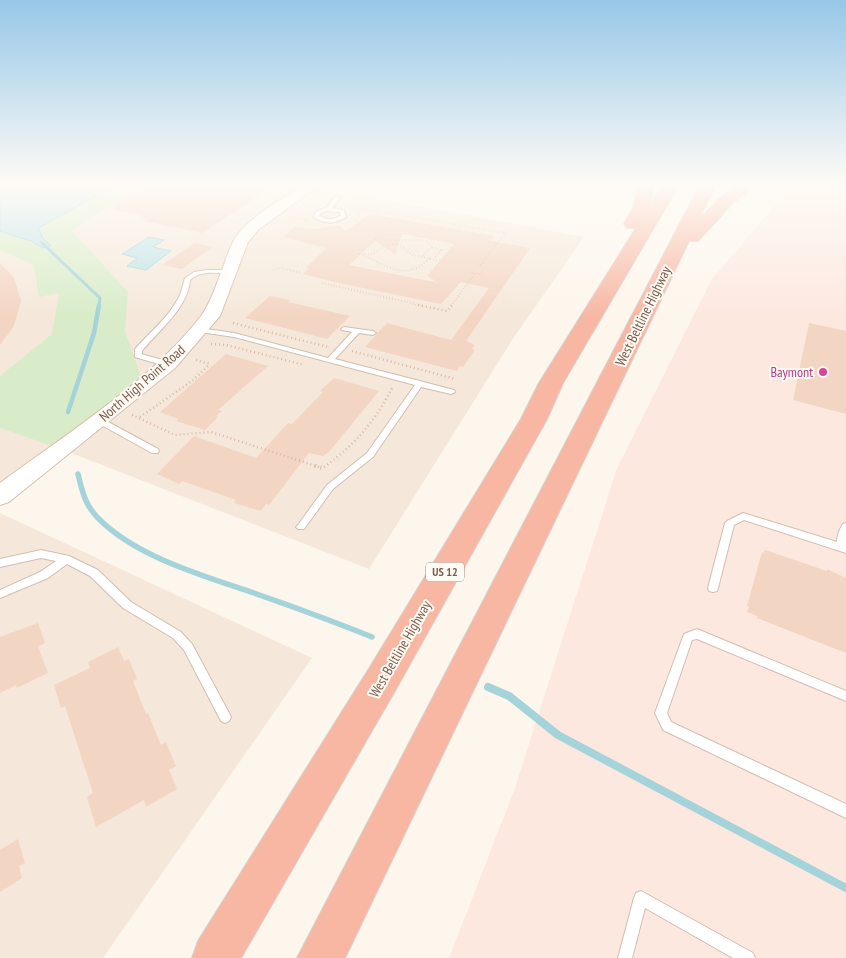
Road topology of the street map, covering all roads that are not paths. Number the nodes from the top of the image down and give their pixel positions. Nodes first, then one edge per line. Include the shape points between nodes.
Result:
1 (251, 228) edge
2 (630, 228) edge
3 (645, 228) edge
4 (687, 228) edge
5 (701, 228) edge
6 (230, 272) junction
7 (641, 319) junction
8 (344, 329) dead end
9 (357, 331) junction
10 (373, 334) dead end
11 (205, 337) junction
12 (331, 359) junction
13 (168, 364) junction
14 (555, 376) junction
15 (420, 383) junction
16 (451, 392) dead end
17 (99, 420) junction
18 (155, 451) dead end
19 (0, 496) edge
20 (846, 526) edge
21 (301, 527) dead end
22 (843, 548) edge
23 (66, 559) junction
24 (0, 563) edge
25 (712, 588) dead end
26 (0, 594) edge
27 (846, 696) edge
28 (225, 717) dead end
29 (846, 810) edge
30 (215, 958) edge
31 (320, 958) edge
32 (626, 958) edge
33 (748, 958) edge

1 - 6 street, North High Point Road via 241,241
2 - 14 highway via 569,341
3 - 14 highway, West Beltline Highway / US 12
4 - 7 highway, West Beltline Highway
5 - 7 highway via 689,241
6 - 11 street, North High Point Road
6 - 13 lane via 200,272 186,278 186,289 178,303 138,351 140,357
7 - 31 highway, West Beltline Highway
8 - 9 lane
9 - 10 lane
9 - 12 lane
11 - 12 lane via 234,335
11 - 13 street, North High Point Road
12 - 15 lane
13 - 17 street, North High Point Road
14 - 30 highway, West Beltline Highway / US 12 via 534,419 383,678
15 - 16 lane
15 - 21 lane via 370,455 330,487
17 - 18 lane
17 - 19 street, North High Point Road
20 - 22 lane via 842,536
22 - 25 lane via 743,516 730,523
23 - 24 lane via 41,554
23 - 26 lane via 44,575
23 - 28 lane via 94,573 127,605 177,635 188,647
27 - 29 lane via 697,634 688,637 661,713 667,726
32 - 33 lane via 640,898

